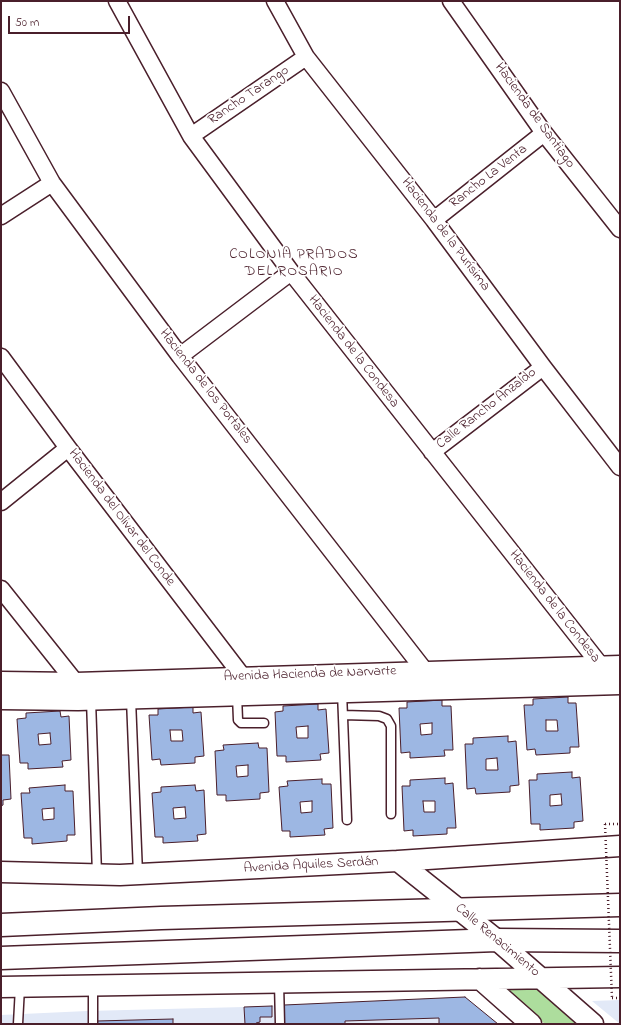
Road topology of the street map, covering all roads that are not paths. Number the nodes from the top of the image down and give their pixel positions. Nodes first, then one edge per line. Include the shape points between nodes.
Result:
1 (117, 1) edge
2 (275, 1) edge
3 (451, 1) edge
4 (306, 57) junction
5 (1, 91) edge
6 (544, 133) junction
7 (191, 136) junction
8 (52, 183) junction
9 (1, 216) edge
10 (434, 220) junction
11 (620, 229) edge
12 (291, 272) junction
13 (1, 356) edge
14 (180, 356) junction
15 (543, 366) junction
16 (68, 448) junction
17 (432, 452) junction
18 (620, 466) edge
19 (1, 502) edge
20 (1, 589) edge
21 (610, 666) edge
22 (425, 671) junction
23 (551, 677) junction
24 (1, 682) edge
25 (76, 683) junction
26 (620, 684) edge
27 (240, 686) junction
28 (342, 692) junction
29 (1, 699) edge
30 (131, 699) junction
31 (91, 700) junction
32 (343, 715) junction
33 (264, 722) dead end
34 (391, 814) dead end
35 (347, 820) dead end
36 (620, 846) edge
37 (398, 861) junction
38 (1, 872) edge
39 (97, 874) junction
40 (138, 874) junction
41 (620, 905) edge
42 (458, 909) junction
43 (1, 925) edge
44 (497, 940) junction
45 (620, 941) edge
46 (1, 958) edge
47 (620, 977) edge
48 (480, 979) junction
49 (541, 979) junction
50 (278, 982) junction
51 (11, 986) edge
52 (93, 986) junction
53 (18, 1024) edge
54 (93, 1024) edge
55 (280, 1024) edge
56 (531, 1024) edge
57 (593, 1024) edge

1 - 7 street, Hacienda de la Condesa
2 - 4 street, Hacienda de la Purísima
3 - 6 street, Hacienda de Santiago
4 - 7 street, Rancho Tarango
4 - 10 street, Hacienda de la Purísima
5 - 8 street, Hacienda de los Portales
6 - 10 street, Rancho La Venta
6 - 11 street, Hacienda de Santiago
7 - 12 street, Hacienda de la Condesa
8 - 9 street
8 - 14 street, Hacienda de los Portales
10 - 15 street, Hacienda de la Purísima
12 - 14 street
12 - 17 street, Hacienda de la Condesa
13 - 16 street, Hacienda del Olivar del Conde
14 - 22 street, Hacienda de los Portales
15 - 17 street, Calle Rancho Anzaldo
15 - 18 street, Hacienda de la Purísima
16 - 19 street
16 - 27 street, Hacienda del Olivar del Conde
17 - 21 street, Hacienda de la Condesa
20 - 25 street
21 - 23 street, Avenida Hacienda de Narvarte
22 - 23 street, Avenida Hacienda de Narvarte
22 - 27 street, Avenida Hacienda de Narvarte
23 - 26 street, Avenida Hacienda de Narvarte
23 - 28 street, Avenida Hacienda de Narvarte
24 - 25 street, Avenida Hacienda de Narvarte
25 - 27 street, Avenida Hacienda de Narvarte
27 - 28 street, Avenida Hacienda de Narvarte
27 - 30 street, Avenida Hacienda de Narvarte
27 - 33 lane via 238,720 241,723
28 - 32 lane
29 - 31 street, Avenida Hacienda de Narvarte
30 - 31 street, Avenida Hacienda de Narvarte
30 - 40 lane
31 - 39 lane
32 - 34 lane via 379,716 386,719 391,726
32 - 35 lane
36 - 37 street, Avenida Aquiles Serdán
37 - 40 street, Avenida Aquiles Serdán
37 - 42 street, Calle Renacimiento
38 - 39 street, Avenida Aquiles Serdán
39 - 40 street, Avenida Aquiles Serdán
41 - 42 main road
42 - 43 main road via 169,917
42 - 44 street, Calle Renacimiento
44 - 45 main road
44 - 46 main road
44 - 49 street, Calle Renacimiento
47 - 49 street
48 - 49 street
48 - 50 street
48 - 56 street
49 - 57 street, Calle Renacimiento
50 - 52 street
50 - 55 lane
51 - 52 street
51 - 53 lane
52 - 54 lane

